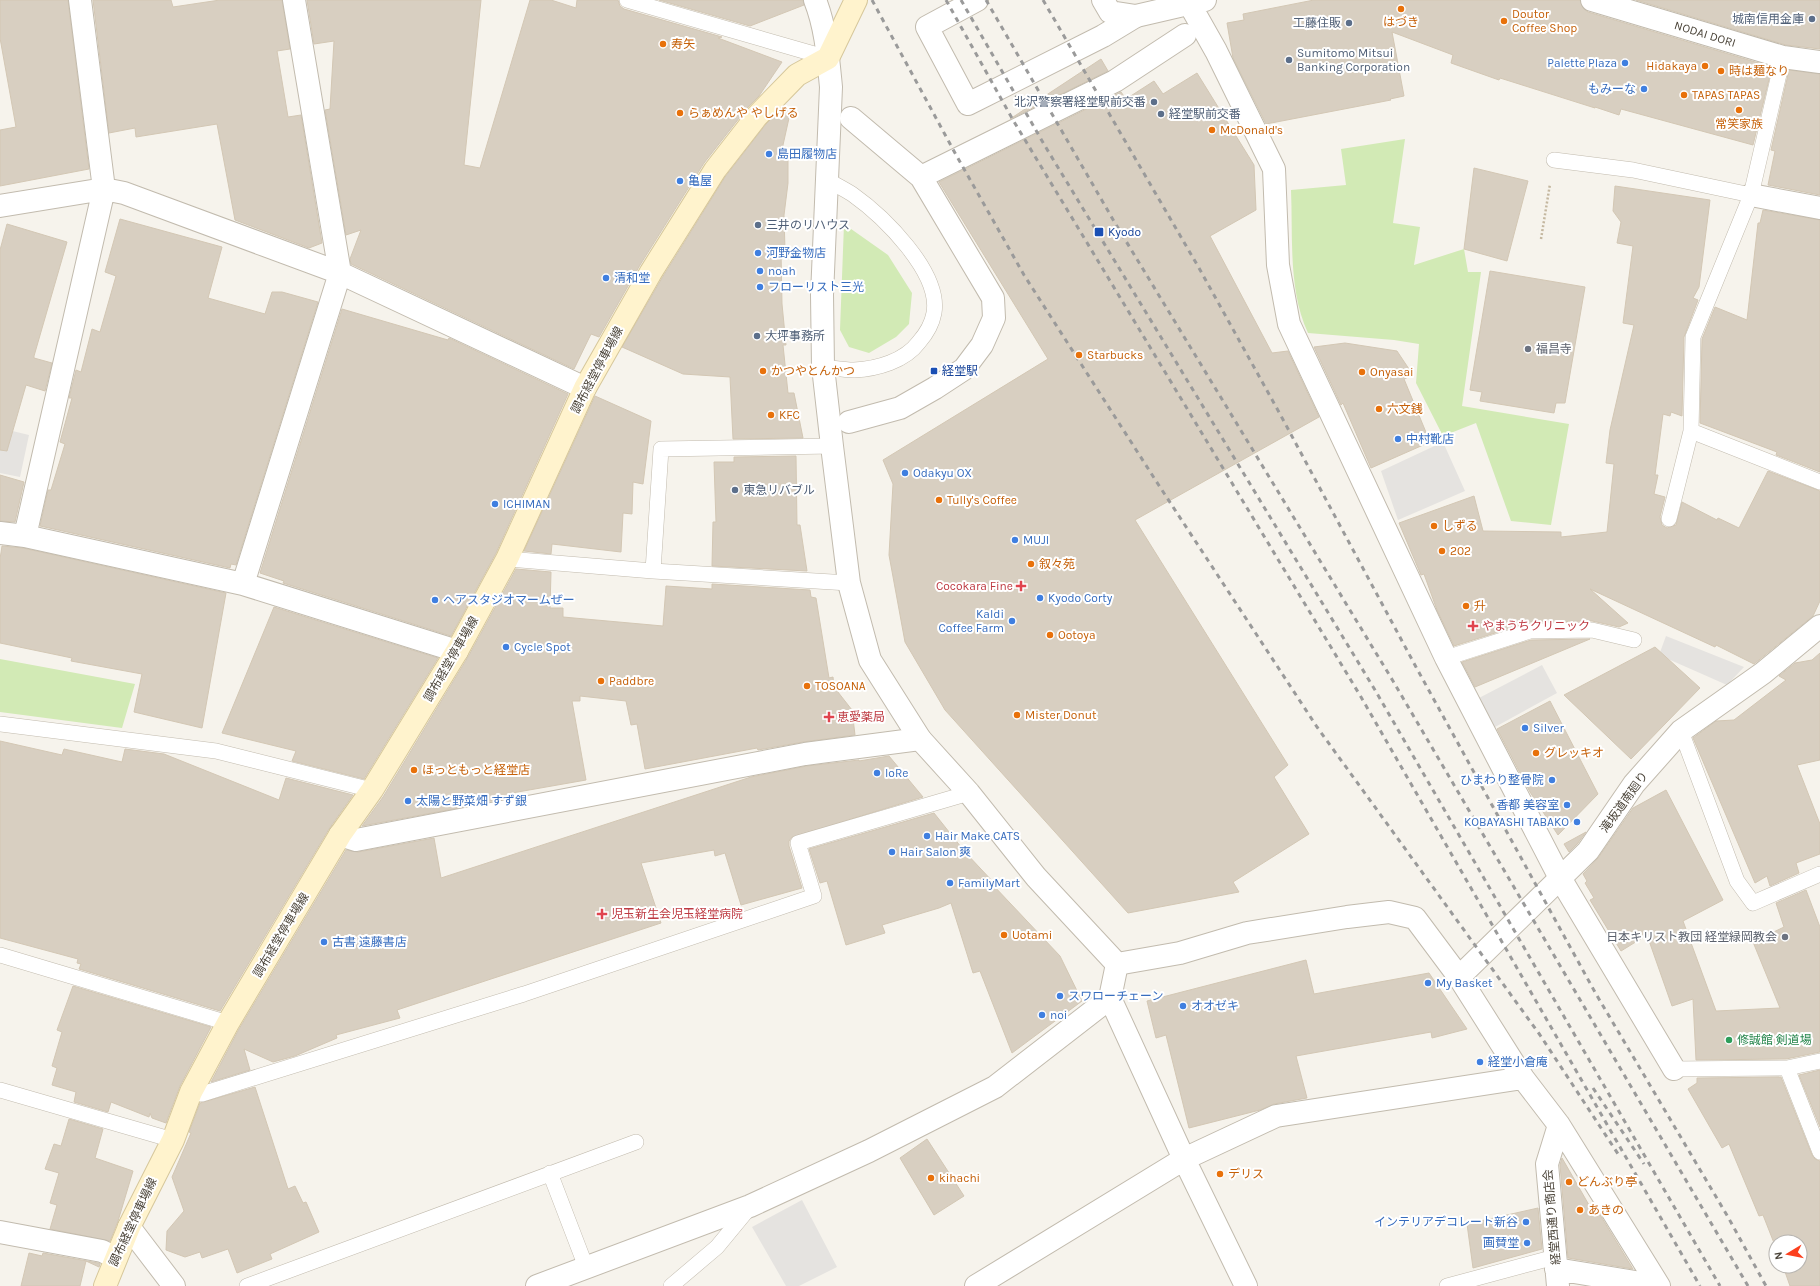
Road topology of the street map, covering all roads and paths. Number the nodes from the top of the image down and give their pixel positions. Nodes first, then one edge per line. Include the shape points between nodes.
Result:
1 (80, 0) edge
2 (294, 0) edge
3 (627, 0) edge
4 (815, 0) edge
5 (856, 0) edge
6 (977, 0) edge
7 (1103, 0) edge
8 (1592, 0) edge
9 (1197, 2) edge
10 (1136, 16) junction
11 (1185, 35) dead end
12 (1783, 57) junction
13 (828, 58) junction
14 (1820, 62) edge
15 (851, 118) dead end
16 (1554, 160) joint
17 (921, 177) junction
18 (826, 179) junction
19 (104, 188) junction
20 (1751, 195) junction
21 (0, 206) edge
22 (1820, 208) edge
23 (1541, 239) dead end
24 (340, 273) junction
25 (823, 367) junction
26 (584, 388) junction
27 (849, 422) dead end
28 (1691, 431) junction
29 (832, 446) junction
30 (1820, 482) edge
31 (1668, 519) dead end
32 (0, 533) edge
33 (25, 536) junction
34 (507, 559) junction
35 (653, 571) junction
36 (849, 583) junction
37 (243, 584) junction
38 (1820, 626) edge
39 (1634, 640) dead end
40 (457, 651) junction
41 (1446, 658) junction
42 (0, 724) edge
43 (1681, 731) junction
44 (920, 739) junction
45 (372, 790) junction
46 (969, 793) junction
47 (340, 835) junction
48 (1820, 874) edge
49 (1560, 878) junction
50 (0, 955) edge
51 (1117, 964) junction
52 (1459, 977) junction
53 (1110, 998) junction
54 (228, 1023) junction
55 (1820, 1061) edge
56 (1787, 1068) junction
57 (1674, 1069) joint
58 (1523, 1078) junction
59 (0, 1090) edge
60 (191, 1092) junction
61 (1559, 1125) junction
62 (173, 1140) junction
63 (636, 1142) dead end
64 (1820, 1152) edge
65 (1184, 1159) junction
66 (550, 1173) junction
67 (750, 1206) junction
68 (129, 1227) junction
69 (0, 1232) edge
70 (116, 1258) junction
71 (586, 1267) junction
72 (1556, 1270) edge
73 (1242, 1285) edge
74 (105, 1286) edge
75 (174, 1286) edge
76 (247, 1286) edge
77 (537, 1286) edge
78 (671, 1286) edge
79 (976, 1286) edge
80 (1447, 1286) edge
81 (1659, 1286) edge

1 - 19 street
2 - 24 street
3 - 13 lane
4 - 13 street via 821,15
5 - 13 main road
6 - 10 street via 927,27 968,104 1103,36
7 - 10 street via 1110,12
8 - 12 street, NODAI DORI
9 - 10 street
9 - 41 street via 1216,51 1274,168 1278,265 1289,324
11 - 17 street via 1115,81
12 - 14 street, NODAI DORI
12 - 20 lane
13 - 18 street via 831,87
13 - 26 main road, 調布経堂停車場線 via 797,75 757,116 715,170 651,272
15 - 17 street
16 - 20 lane via 1633,170
16 - 23 path
17 - 27 street via 993,298 994,318 982,345 964,369 900,408
18 - 25 street via 822,294
18 - 25 lane via 864,203 904,242 922,266 933,293 934,312 928,331 912,352 883,366 853,370
19 - 21 street
19 - 24 street via 124,193
19 - 33 street
20 - 22 street
20 - 28 lane via 1693,337
24 - 26 street
24 - 37 street
25 - 29 street
26 - 34 main road, 調布経堂停車場線
28 - 30 lane
28 - 31 lane
29 - 35 lane via 661,449
29 - 36 street
32 - 33 street
33 - 37 street
34 - 35 lane
34 - 40 main road, 調布経堂停車場線
35 - 36 lane
36 - 44 street via 870,660
37 - 40 street
38 - 43 street, 滝坂道南廻り via 1763,673
39 - 41 lane via 1592,630 1530,631
40 - 45 main road, 調布経堂停車場線
41 - 49 street
42 - 45 lane via 216,751
43 - 48 lane via 1737,881 1753,903
43 - 49 street, 滝坂道南廻り via 1634,784 1588,851
44 - 46 street
44 - 47 street via 806,754 356,840
45 - 47 main road, 調布経堂停車場線
46 - 51 street via 1036,877
46 - 60 lane via 798,843 814,896 517,997 202,1094
47 - 54 main road, 調布経堂停車場線
49 - 52 street, 滝坂道南廻り
49 - 57 street
50 - 54 lane
51 - 52 street via 1180,953 1247,933 1389,912 1415,918
51 - 53 street
52 - 58 street
53 - 65 street
53 - 67 street via 995,1087 869,1151
54 - 60 main road, 調布経堂停車場線
55 - 56 lane
56 - 57 lane
56 - 64 lane
58 - 61 street
58 - 65 street via 1276,1116
59 - 62 lane
60 - 62 main road, 調布経堂停車場線
61 - 72 street, 経堂西通り商店会 via 1547,1164
61 - 81 street
62 - 68 main road, 調布経堂停車場線
63 - 66 lane
65 - 73 street
65 - 79 street
66 - 71 lane
66 - 76 lane
67 - 71 street
67 - 78 lane via 717,1247
68 - 70 main road, 調布経堂停車場線
68 - 75 street
69 - 70 street via 102,1251
70 - 74 main road, 調布経堂停車場線
71 - 77 street
72 - 80 lane
72 - 81 street

